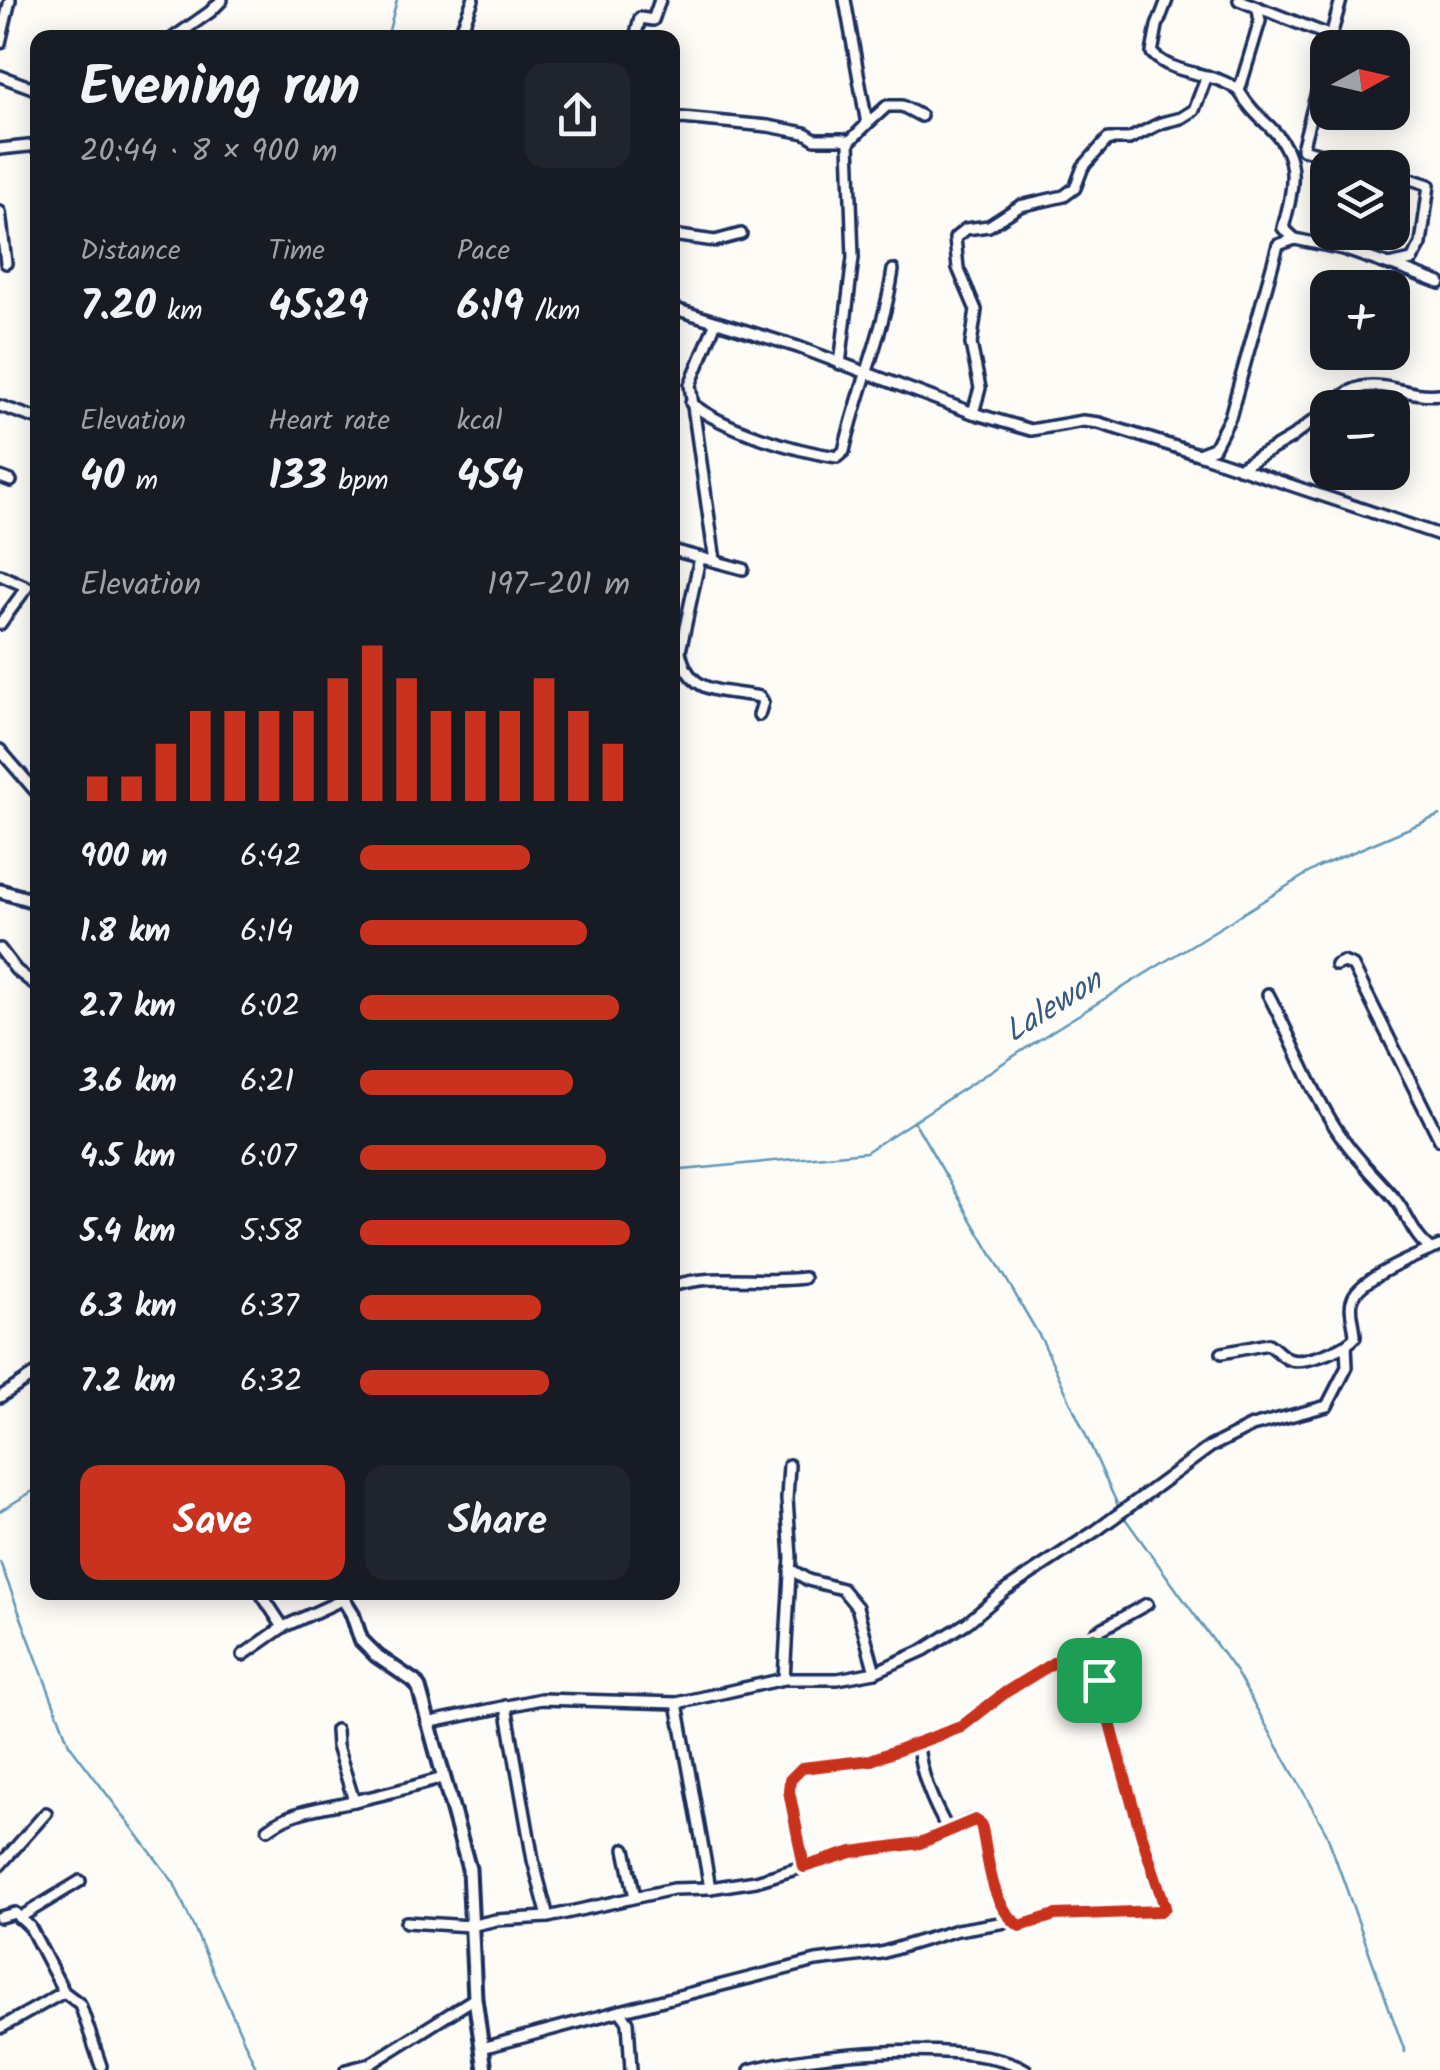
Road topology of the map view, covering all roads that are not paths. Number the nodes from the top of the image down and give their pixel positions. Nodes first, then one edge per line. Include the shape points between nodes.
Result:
1 (10, 0) edge
2 (222, 0) edge
3 (473, 0) edge
4 (660, 0) edge
5 (845, 0) edge
6 (1166, 0) edge
7 (1238, 0) edge
8 (1342, 0) edge
9 (1258, 10) junction
10 (184, 30) edge
11 (461, 30) edge
12 (637, 30) edge
13 (1314, 30) edge
14 (1333, 30) edge
15 (0, 43) edge
16 (0, 76) edge
17 (1207, 76) junction
18 (30, 87) edge
19 (1239, 91) junction
20 (921, 116) dead end
21 (680, 118) edge
22 (1310, 118) edge
23 (867, 124) junction
24 (850, 142) junction
25 (30, 146) edge
26 (0, 149) edge
27 (1302, 149) junction
28 (1310, 151) edge
29 (1410, 179) edge
30 (1294, 182) junction
31 (1429, 185) junction
32 (1440, 194) edge
33 (0, 212) edge
34 (741, 234) dead end
35 (680, 236) edge
36 (1295, 239) junction
37 (6, 263) dead end
38 (1389, 264) junction
39 (893, 270) dead end
40 (1440, 283) edge
41 (680, 311) edge
42 (716, 324) junction
43 (840, 364) junction
44 (864, 371) junction
45 (1360, 390) edge
46 (1396, 390) edge
47 (1410, 394) edge
48 (1440, 394) edge
49 (690, 403) junction
50 (0, 406) edge
51 (972, 414) junction
52 (30, 416) edge
53 (1310, 423) edge
54 (1198, 454) junction
55 (1239, 468) junction
56 (0, 477) edge
57 (11, 481) dead end
58 (1440, 535) edge
59 (680, 552) edge
60 (700, 558) junction
61 (716, 561) junction
62 (743, 569) dead end
63 (0, 575) edge
64 (0, 624) edge
65 (680, 635) edge
66 (680, 658) edge
67 (759, 715) dead end
68 (0, 750) edge
69 (30, 785) edge
70 (0, 892) edge
71 (30, 900) edge
72 (0, 949) edge
73 (1336, 965) dead end
74 (30, 981) edge
75 (1268, 994) dead end
76 (1440, 1140) edge
77 (1436, 1248) edge
78 (804, 1278) dead end
79 (680, 1284) edge
80 (1346, 1345) junction
81 (1222, 1353) dead end
82 (30, 1377) edge
83 (0, 1397) edge
84 (788, 1464) dead end
85 (790, 1569) junction
86 (265, 1600) edge
87 (335, 1600) edge
88 (344, 1600) edge
89 (1147, 1604) dead end
90 (284, 1627) junction
91 (1094, 1638) junction
92 (243, 1656) dead end
93 (875, 1672) junction
94 (784, 1679) junction
95 (677, 1703) junction
96 (506, 1706) junction
97 (426, 1722) junction
98 (336, 1730) dead end
99 (918, 1745) junction
100 (443, 1778) junction
101 (354, 1801) junction
102 (46, 1813) dead end
103 (268, 1829) dead end
104 (948, 1830) junction
105 (625, 1849) dead end
106 (0, 1865) edge
107 (804, 1867) junction
108 (80, 1880) dead end
109 (710, 1888) junction
110 (635, 1897) junction
111 (0, 1917) edge
112 (548, 1917) junction
113 (19, 1918) junction
114 (1012, 1920) junction
115 (406, 1922) dead end
116 (470, 1926) junction
117 (64, 1992) junction
118 (475, 1998) junction
119 (620, 2011) junction
120 (0, 2028) edge
121 (482, 2048) junction
122 (831, 2057) junction
123 (100, 2066) dead end
124 (346, 2070) edge
125 (485, 2070) edge
126 (631, 2070) edge
127 (750, 2070) edge
128 (834, 2070) edge
129 (1026, 2070) edge

1 - 15 street
2 - 10 street
3 - 11 street
4 - 12 street via 653,20 640,18
5 - 23 street
6 - 17 street via 1152,53 1162,65
7 - 9 street
8 - 14 street
9 - 13 street
9 - 19 street
16 - 18 street
17 - 19 street via 1224,78
17 - 51 street via 1194,110 1129,139 1108,139 1064,196 1020,206 956,238 958,268 976,310 971,344 980,388
19 - 30 street via 1288,151
20 - 23 street via 888,106
21 - 24 street
22 - 27 street
23 - 24 street
24 - 43 street via 853,258
25 - 26 street
27 - 28 street
27 - 30 street
29 - 31 street
30 - 36 street via 1283,228
31 - 32 street
31 - 38 street via 1421,244 1412,260
33 - 37 street
34 - 35 street via 715,240
36 - 38 street
36 - 54 street via 1278,245 1230,418 1214,448
38 - 40 street
39 - 44 street via 882,330
41 - 42 street
42 - 43 street
42 - 49 street via 690,385
43 - 44 street
44 - 49 street via 837,457 722,422
44 - 51 street
45 - 46 street via 1376,384
47 - 48 street
49 - 61 street
50 - 52 street
51 - 54 street via 1031,430 1099,423
53 - 55 street
54 - 55 street
55 - 58 street
56 - 57 street
59 - 60 street
60 - 61 street
60 - 65 street
61 - 62 street
63 - 64 street via 26,587
66 - 67 street via 693,682 760,697
68 - 69 street
70 - 71 street
72 - 74 street
73 - 76 street via 1353,966
75 - 77 street via 1336,1130 1423,1243
77 - 80 street via 1358,1288 1351,1306 1355,1337
78 - 79 street
80 - 81 street via 1297,1361 1268,1344
80 - 93 street via 1347,1367 1327,1406 1252,1426 1210,1447 968,1622
82 - 83 street
84 - 85 street
85 - 93 street via 842,1590 857,1607
85 - 94 street
86 - 90 street
87 - 90 street
88 - 97 street via 361,1640 415,1682
89 - 91 street
90 - 92 street
91 - 99 street via 970,1722
91 - 114 street via 1119,1768 1165,1907 1055,1915 1020,1926
93 - 94 street via 838,1680
94 - 95 street
95 - 96 street via 564,1698
95 - 109 street
96 - 97 street
96 - 112 street
97 - 100 street
98 - 101 street
99 - 104 street
99 - 107 street via 871,1760 807,1766 793,1775 789,1791
100 - 101 street
100 - 116 street via 469,1868
101 - 103 street via 278,1820
102 - 106 street
104 - 107 street via 920,1843
104 - 114 street via 971,1820 981,1824 997,1895
105 - 110 street
107 - 109 street
108 - 113 street
109 - 110 street
110 - 112 street
111 - 113 street
112 - 116 street
113 - 117 street
114 - 119 street
115 - 116 street
116 - 118 street
117 - 120 street
117 - 123 street via 80,2004
118 - 121 street
118 - 124 street via 370,2064
119 - 121 street
119 - 126 street via 628,2022
121 - 125 street
122 - 127 street
122 - 128 street
122 - 129 street via 977,2054

